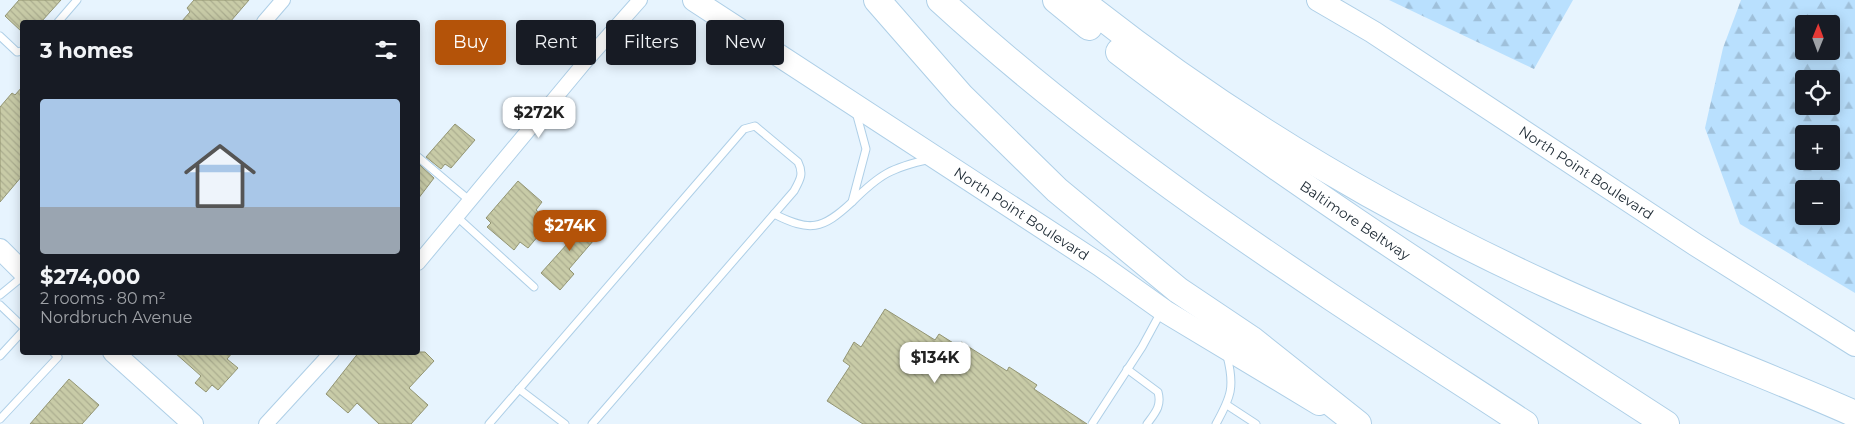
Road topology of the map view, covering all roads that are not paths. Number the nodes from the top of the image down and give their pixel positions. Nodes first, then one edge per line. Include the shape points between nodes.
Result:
1 (77, 0) edge
2 (283, 0) edge
3 (640, 0) edge
4 (694, 0) edge
5 (877, 0) edge
6 (940, 0) edge
7 (1056, 0) edge
8 (1080, 0) edge
9 (1318, 0) edge
10 (60, 20) edge
11 (266, 20) edge
12 (0, 36) edge
13 (20, 51) edge
14 (853, 102) junction
15 (936, 158) junction
16 (420, 159) edge
17 (469, 200) junction
18 (852, 202) junction
19 (774, 214) junction
20 (456, 216) junction
21 (0, 249) edge
22 (420, 261) edge
23 (20, 269) edge
24 (20, 280) edge
25 (534, 287) dead end
26 (0, 295) edge
27 (0, 305) edge
28 (1162, 309) junction
29 (20, 324) edge
30 (20, 334) edge
31 (1855, 345) edge
32 (1225, 348) junction
33 (56, 355) edge
34 (116, 355) edge
35 (329, 355) edge
36 (0, 356) edge
37 (1127, 369) junction
38 (519, 389) junction
39 (1227, 405) junction
40 (1855, 414) edge
41 (0, 419) edge
42 (193, 424) edge
43 (266, 424) edge
44 (489, 424) edge
45 (565, 424) edge
46 (592, 424) edge
47 (1092, 424) edge
48 (1146, 424) edge
49 (1216, 424) edge
50 (1256, 424) edge
51 (1352, 424) edge
52 (1358, 424) edge
53 (1525, 424) edge
54 (1666, 424) edge

1 - 10 lane
2 - 11 street
3 - 17 street
4 - 14 main road, North Point Boulevard
5 - 52 highway via 961,96 1057,190 1178,290 1251,339
6 - 53 highway via 1063,106 1164,184
7 - 54 highway, Baltimore Beltway via 1207,119 1333,208
8 - 40 highway via 1118,31 1233,111 1297,152 1430,228 1550,286
9 - 31 main road, North Point Boulevard via 1373,32 1696,245
12 - 13 lane
14 - 15 main road, North Point Boulevard
14 - 18 lane via 866,149
15 - 18 lane via 887,171
15 - 28 main road, North Point Boulevard
16 - 17 lane
17 - 20 street
18 - 19 lane via 834,219 816,226 797,226
19 - 38 lane via 794,191 802,169 755,126 744,129
19 - 46 lane
20 - 22 street
20 - 25 lane
21 - 23 street
24 - 26 lane
27 - 29 lane
28 - 32 main road, North Point Boulevard
28 - 37 lane
30 - 36 lane
32 - 39 lane via 1231,373
32 - 51 main road, North Point Boulevard
33 - 41 lane via 58,357
34 - 42 street
35 - 43 street
37 - 47 lane
37 - 48 lane via 1158,392 1158,409
38 - 44 lane
38 - 45 lane
39 - 49 lane
39 - 50 lane

